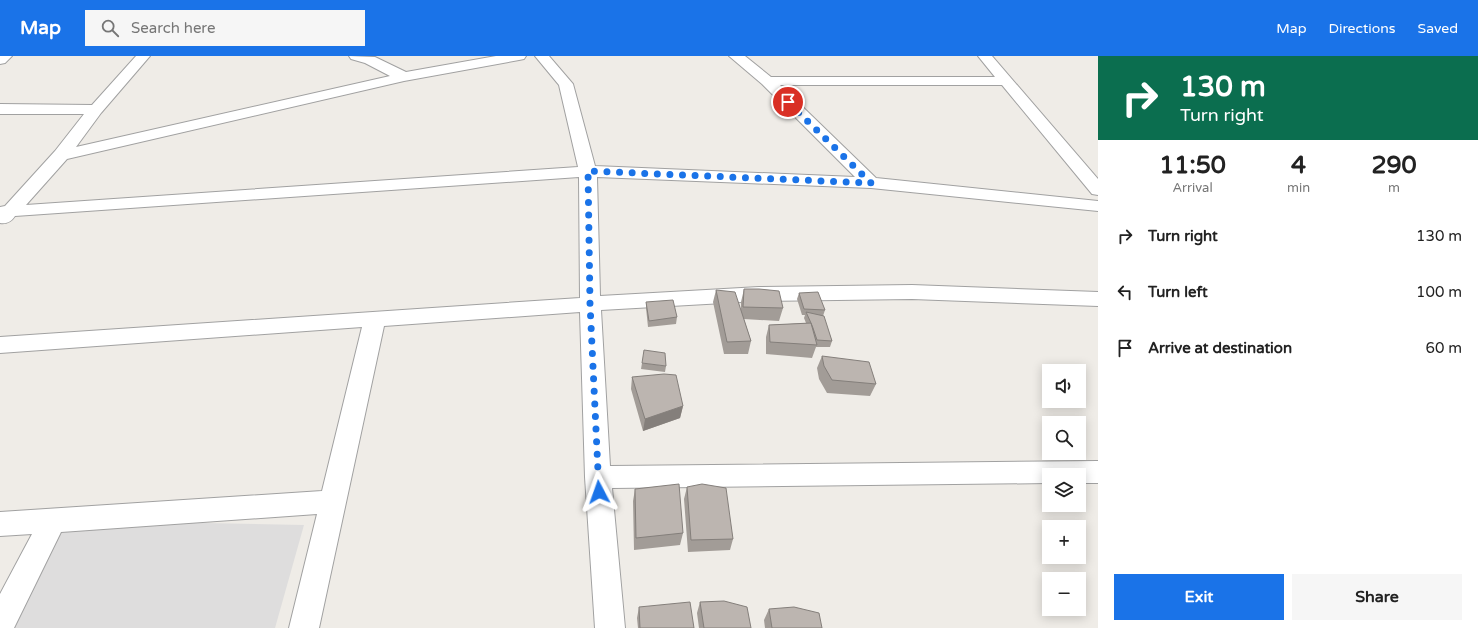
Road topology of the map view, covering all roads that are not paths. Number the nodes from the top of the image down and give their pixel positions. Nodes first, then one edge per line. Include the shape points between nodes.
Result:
1 (4, 56) edge
2 (143, 56) edge
3 (356, 56) edge
4 (519, 56) edge
5 (542, 56) edge
6 (736, 56) edge
7 (985, 56) edge
8 (0, 60) edge
9 (404, 77) junction
10 (767, 81) junction
11 (1006, 81) junction
12 (0, 109) edge
13 (96, 110) junction
14 (61, 155) junction
15 (588, 171) junction
16 (871, 183) junction
17 (1098, 190) edge
18 (1098, 206) edge
19 (3, 215) edge
20 (1098, 299) edge
21 (590, 304) junction
22 (375, 319) junction
23 (0, 345) edge
24 (1098, 472) edge
25 (598, 477) junction
26 (332, 502) junction
27 (53, 520) junction
28 (0, 524) edge
29 (0, 625) edge
30 (304, 628) edge
31 (610, 628) edge

1 - 8 street
2 - 13 street
3 - 9 street
4 - 9 street
5 - 15 street via 566,84
6 - 10 street
7 - 11 street
9 - 14 street
10 - 11 street
10 - 16 street
11 - 17 street
12 - 13 street
13 - 14 street
14 - 19 street
15 - 16 street
15 - 19 street
15 - 21 street
16 - 18 street
20 - 21 street via 912,292 758,294
21 - 22 street
21 - 25 street
22 - 23 street
22 - 26 street
24 - 25 street
25 - 31 street
26 - 27 street
26 - 30 street
27 - 28 street
27 - 29 street

